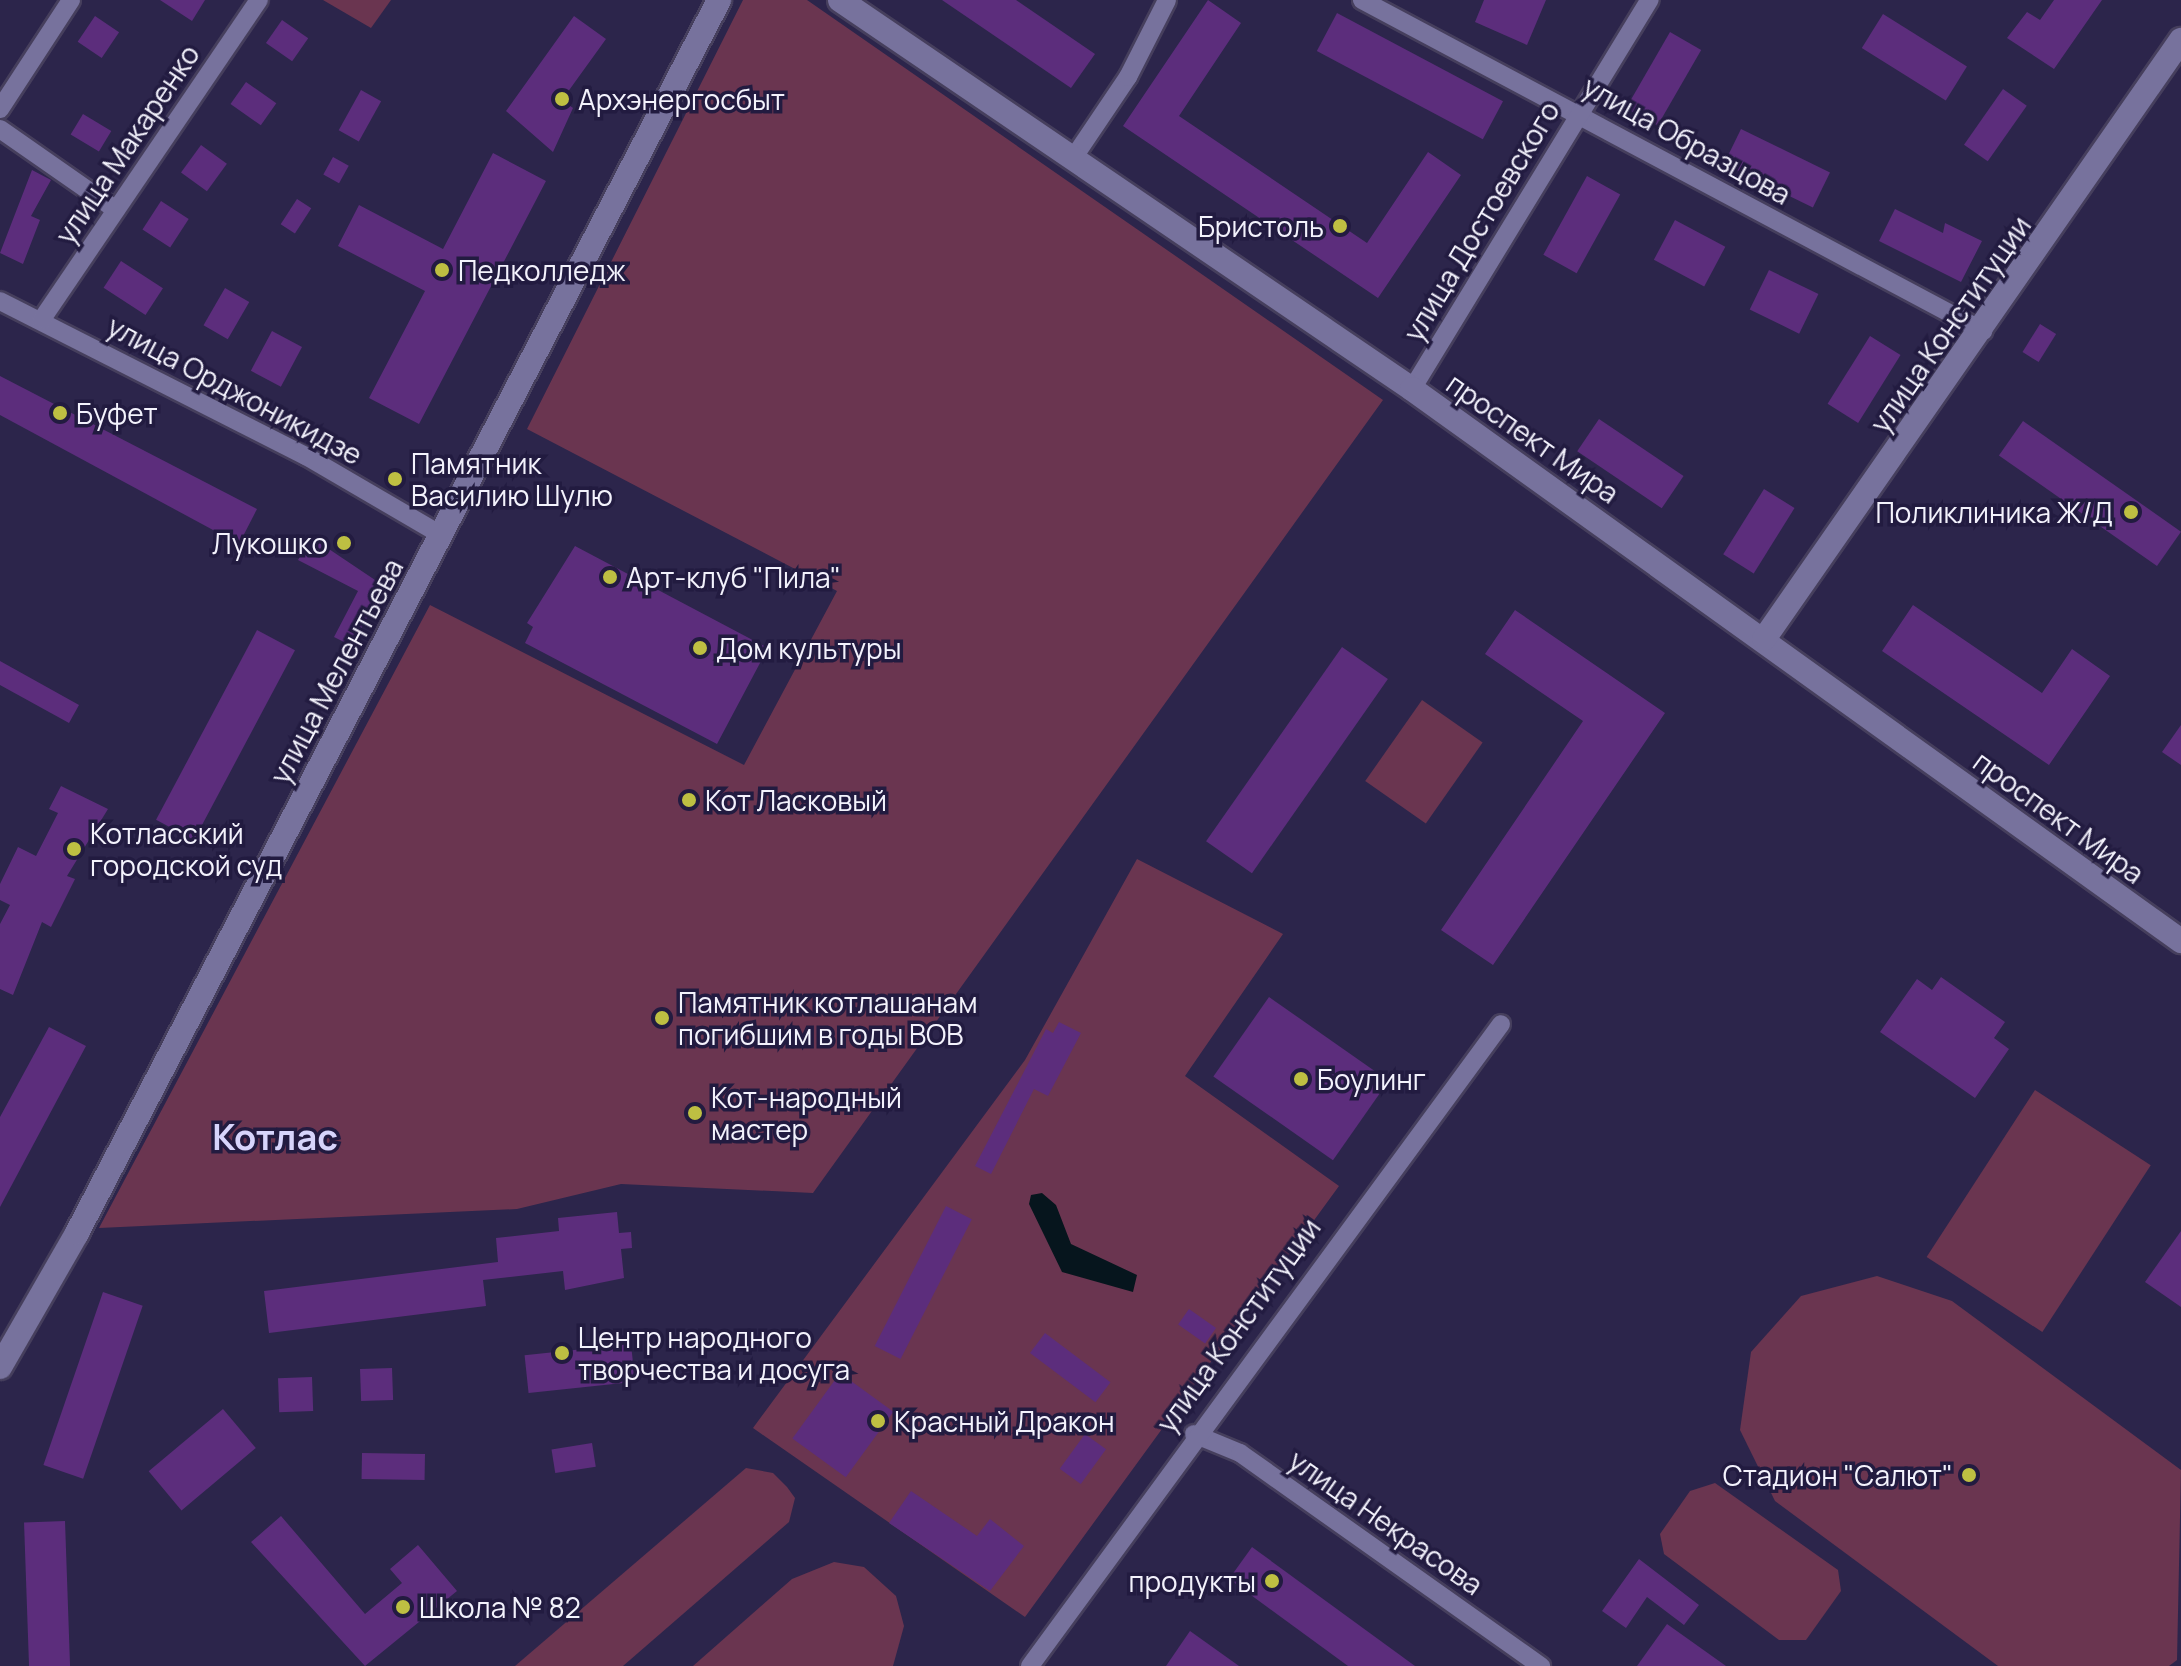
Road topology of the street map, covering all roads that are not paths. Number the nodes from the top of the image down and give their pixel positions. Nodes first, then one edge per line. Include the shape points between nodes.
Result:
1 (71, 0) edge
2 (259, 0) edge
3 (719, 0) edge
4 (840, 0) edge
5 (1167, 0) edge
6 (1362, 0) edge
7 (1649, 0) edge
8 (2181, 40) edge
9 (0, 109) edge
10 (1581, 110) junction
11 (0, 129) edge
12 (1074, 157) junction
13 (116, 210) junction
14 (0, 301) edge
15 (42, 319) junction
16 (1983, 331) junction
17 (1412, 389) junction
18 (441, 535) junction
19 (1764, 639) junction
20 (2181, 941) edge
21 (1501, 1024) dead end
22 (0, 1367) edge
23 (1194, 1434) junction
24 (1030, 1666) edge
25 (1541, 1666) edge

1 - 9 street
2 - 13 street, улица Макаренко
3 - 18 street, улица Мелентьева
4 - 12 street, проспект Мира
5 - 12 street via 1128,77
6 - 10 street, улица Образцова
7 - 10 street, улица Достоевского
8 - 16 street, улица Конституции
10 - 16 street, улица Образцова
10 - 17 street, улица Достоевского
11 - 13 street
12 - 17 street, проспект Мира
13 - 15 street, улица Макаренко
14 - 15 street, улица Орджоникидзе
15 - 18 street, улица Орджоникидзе via 306,456
16 - 19 street, улица Конституции
17 - 19 street, проспект Мира
18 - 22 street, улица Мелентьева
19 - 20 street, проспект Мира
21 - 23 street, улица Конституции
23 - 24 street, улица Конституции
23 - 25 street, улица Некрасова via 1240,1453

